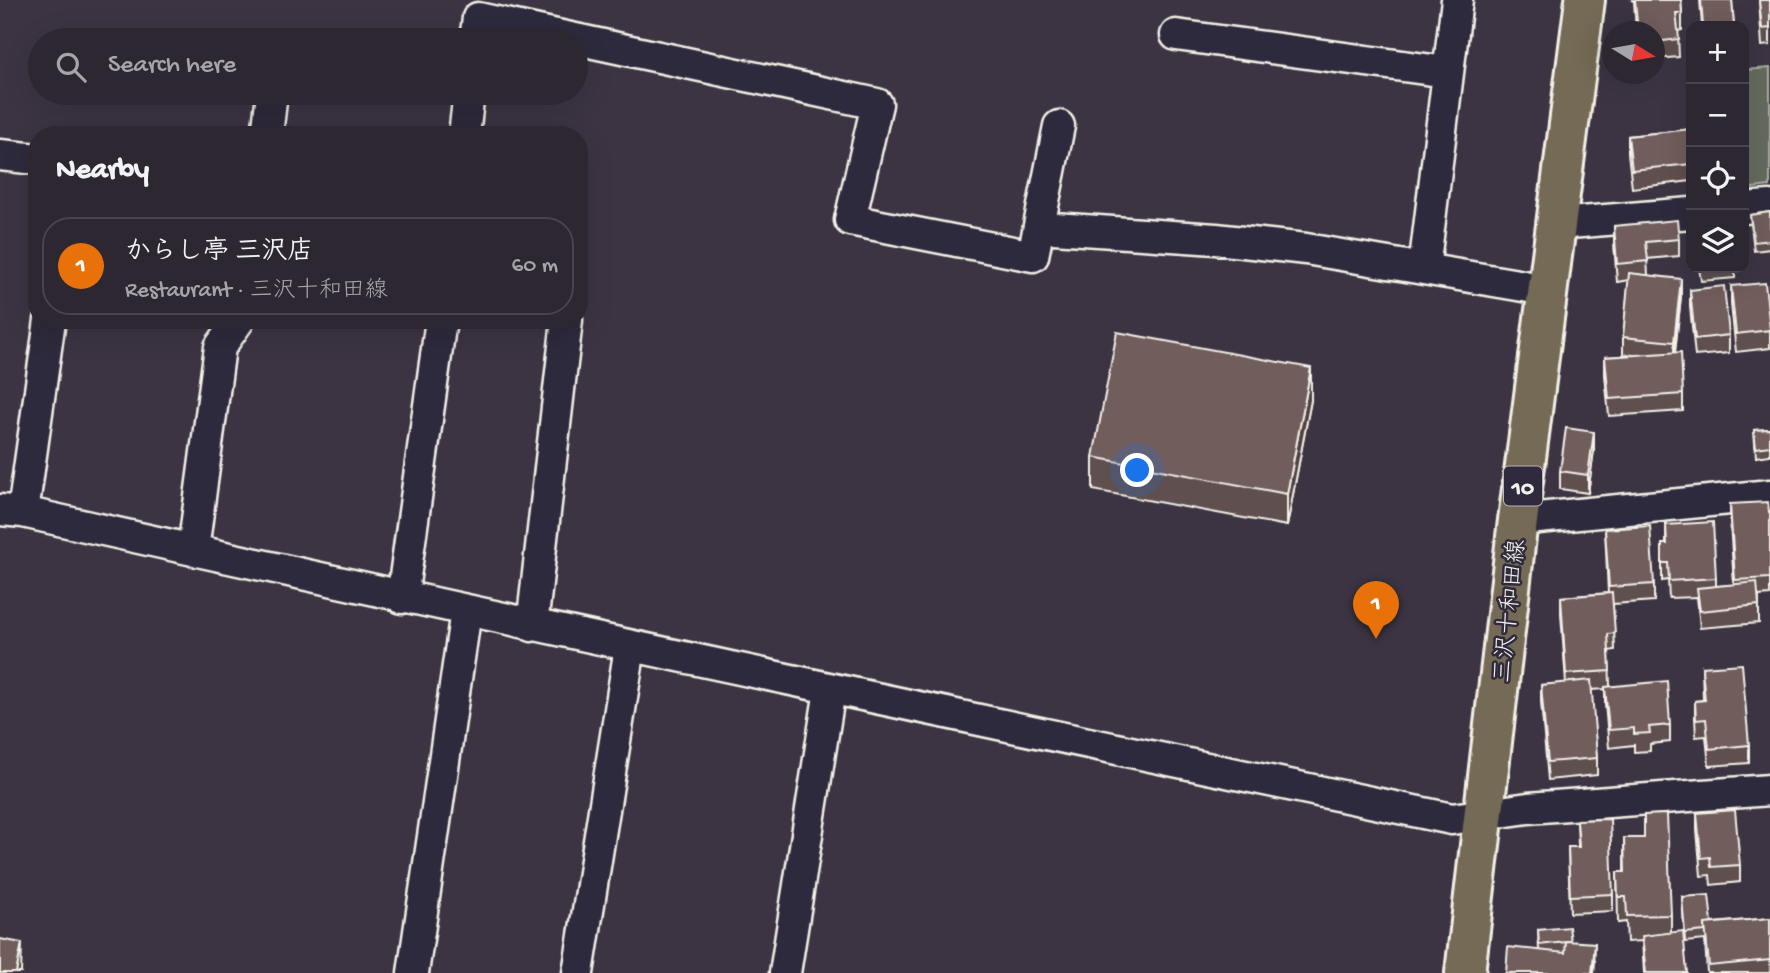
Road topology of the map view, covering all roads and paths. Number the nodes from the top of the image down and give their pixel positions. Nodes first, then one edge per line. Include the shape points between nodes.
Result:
1 (1457, 0) edge
2 (1585, 0) edge
3 (477, 28) edge
4 (520, 28) edge
5 (1176, 35) dead end
6 (588, 42) edge
7 (1447, 72) junction
8 (271, 105) edge
9 (468, 105) edge
10 (1059, 125) dead end
11 (268, 126) edge
12 (465, 126) edge
13 (0, 155) edge
14 (28, 158) edge
15 (1770, 206) edge
16 (1749, 208) edge
17 (1686, 213) edge
18 (1557, 224) junction
19 (1039, 228) junction
20 (1424, 269) junction
21 (1547, 290) junction
22 (48, 329) edge
23 (233, 329) edge
24 (440, 329) edge
25 (566, 329) edge
26 (1770, 495) edge
27 (12, 512) edge
28 (1518, 520) junction
29 (193, 550) junction
30 (402, 598) junction
31 (466, 611) junction
32 (532, 626) junction
33 (631, 647) junction
34 (830, 690) junction
35 (1770, 790) edge
36 (1485, 814) junction
37 (413, 973) edge
38 (578, 973) edge
39 (785, 973) edge
40 (1465, 973) edge

1 - 7 street
2 - 18 main road, 三沢十和田線 / 10
3 - 4 street via 478,19
5 - 7 street
6 - 19 street via 877,104 850,220 1033,256
7 - 20 street
8 - 11 street
9 - 12 street
10 - 19 street
13 - 14 street
15 - 16 street
17 - 18 street
18 - 21 main road, 三沢十和田線 / 10
19 - 20 street via 1216,239
20 - 21 street
21 - 28 main road, 三沢十和田線 / 10
22 - 27 street
23 - 29 street via 220,347
24 - 30 street
25 - 32 street
26 - 28 street
27 - 29 street
28 - 36 main road, 三沢十和田線 / 10
29 - 30 street
30 - 31 street
31 - 32 street
31 - 37 street
32 - 33 street
33 - 34 street
33 - 38 street
34 - 36 street via 1452,819
34 - 39 street
35 - 36 street
36 - 40 main road, 三沢十和田線 / 10

